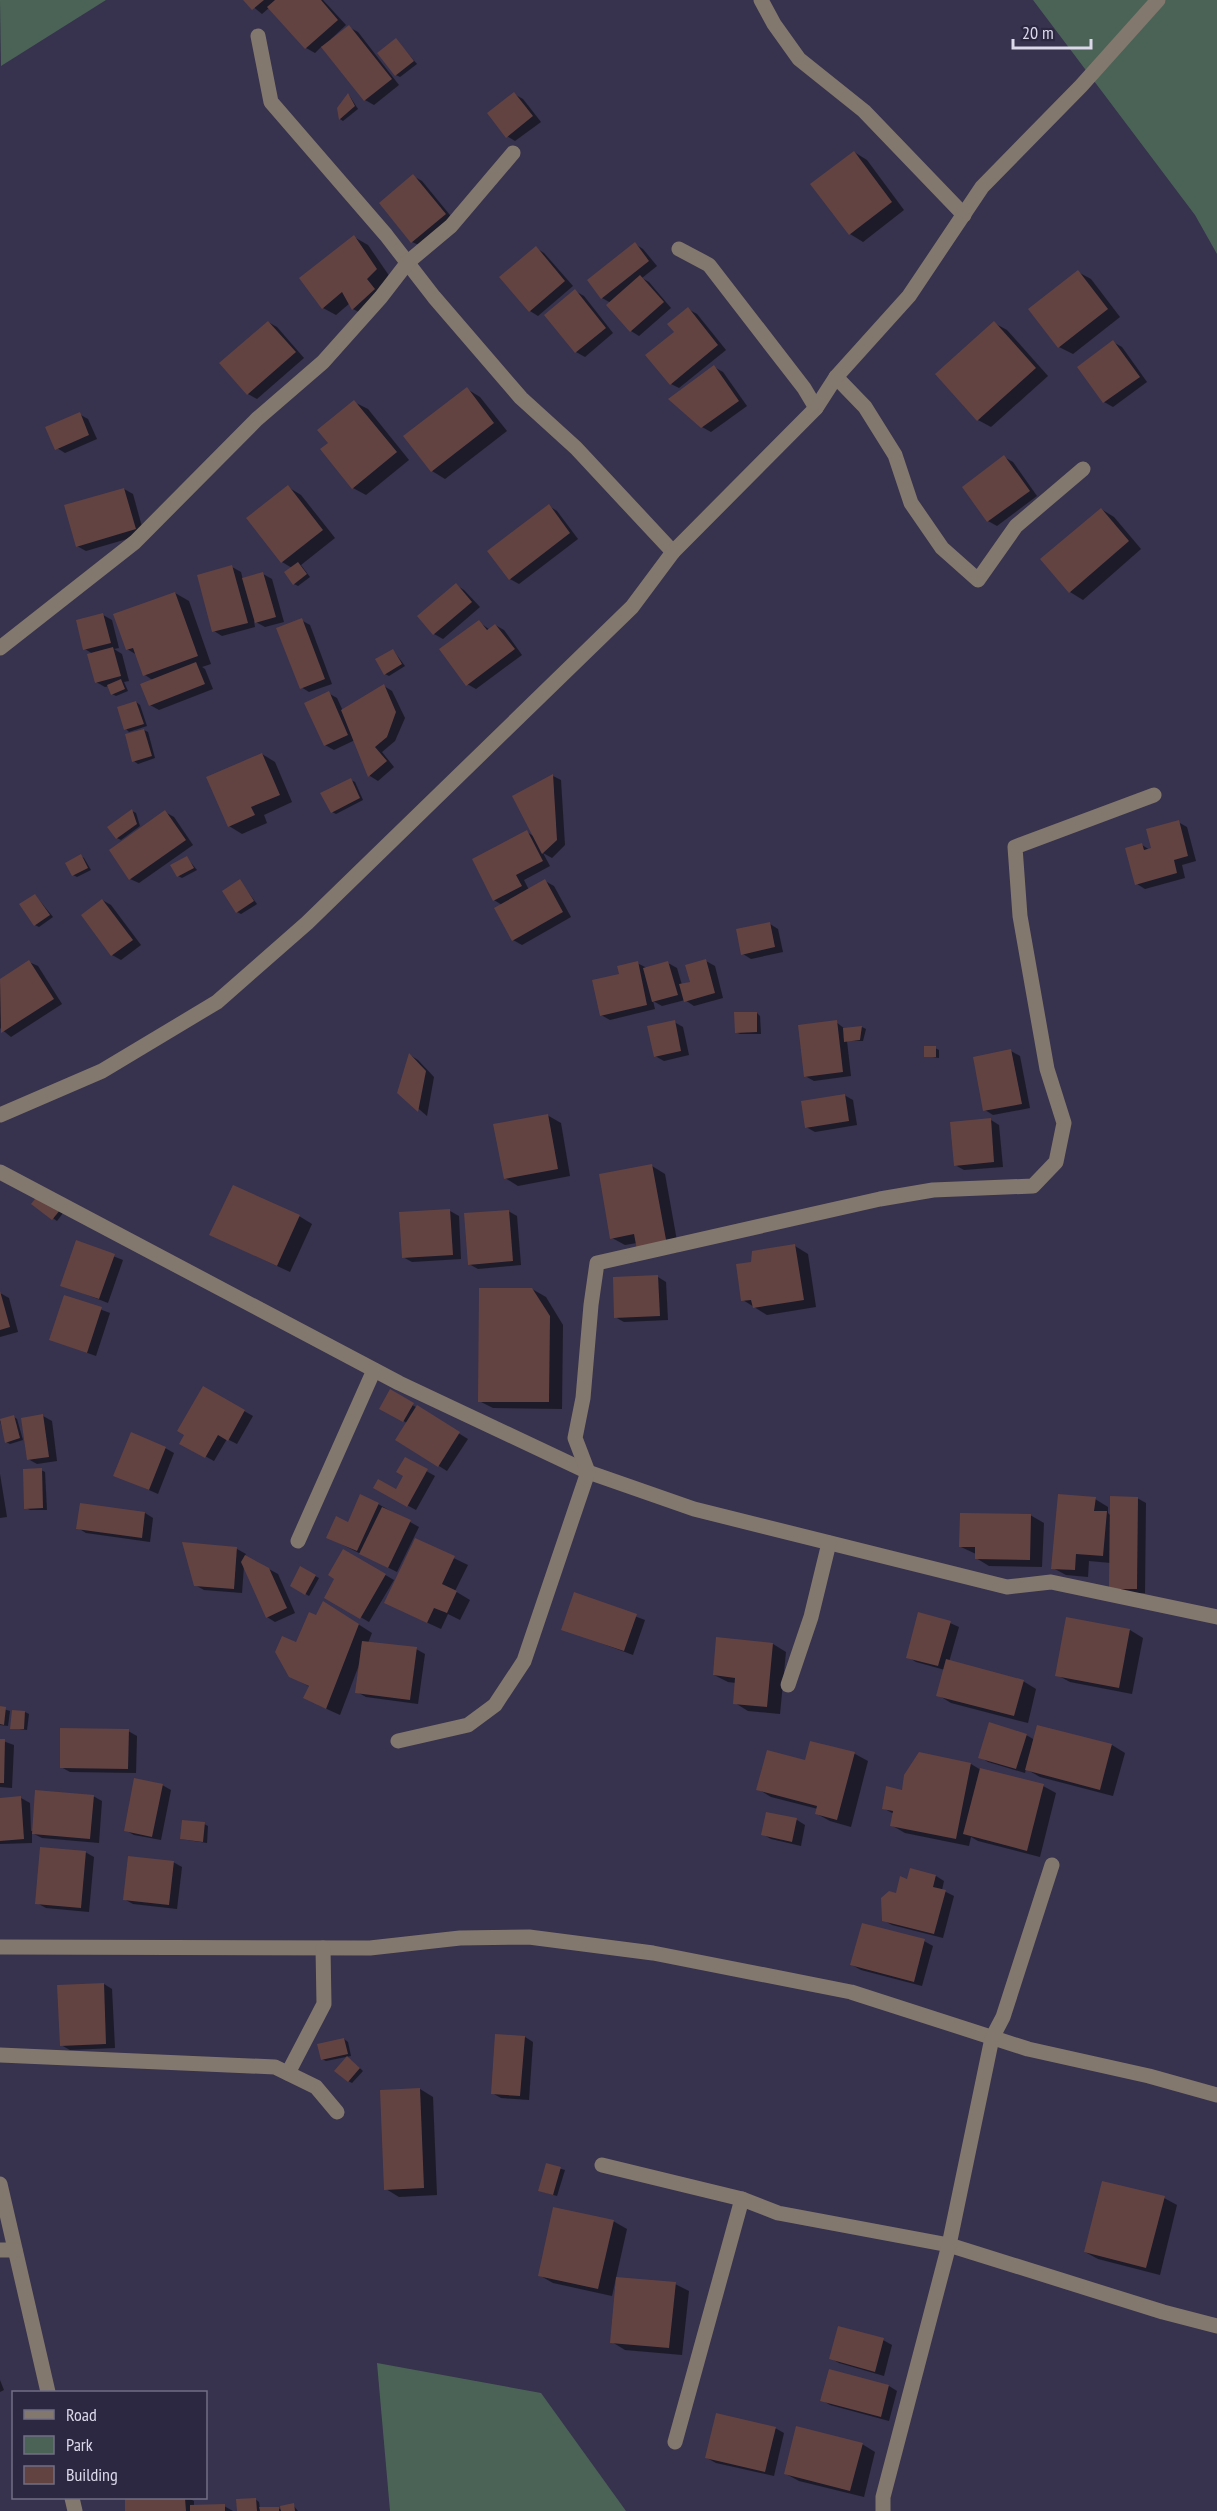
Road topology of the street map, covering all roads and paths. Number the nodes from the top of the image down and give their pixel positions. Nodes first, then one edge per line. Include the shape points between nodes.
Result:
1 (761, 0) edge
2 (1158, 0) edge
3 (258, 36) dead end
4 (513, 153) dead end
5 (964, 216) junction
6 (679, 249) dead end
7 (408, 262) junction
8 (836, 377) junction
9 (816, 408) junction
10 (1083, 469) dead end
11 (673, 552) junction
12 (0, 648) edge
13 (1154, 795) dead end
14 (0, 1115) edge
15 (0, 1172) edge
16 (374, 1370) junction
17 (588, 1472) junction
18 (298, 1541) dead end
19 (829, 1543) junction
20 (1217, 1617) edge
21 (788, 1685) dead end
22 (399, 1741) dead end
23 (1052, 1865) dead end
24 (0, 1947) edge
25 (323, 1948) junction
26 (992, 2038) junction
27 (0, 2055) edge
28 (288, 2073) junction
29 (1217, 2095) edge
30 (337, 2112) dead end
31 (602, 2165) dead end
32 (0, 2184) edge
33 (742, 2199) junction
34 (949, 2245) junction
35 (8, 2250) edge
36 (1217, 2326) edge
37 (48, 2391) edge
38 (675, 2442) dead end
39 (883, 2511) edge

1 - 5 street via 799,59 864,111
2 - 5 street via 982,187
3 - 7 street via 271,102
4 - 7 street via 451,226
5 - 8 street via 909,296
6 - 9 street via 709,265
7 - 11 street via 521,398 576,448
7 - 12 street via 322,362 257,419 135,542
8 - 9 street
8 - 10 street via 865,407 895,455 912,503 942,548 978,580 1016,526
9 - 11 street
11 - 14 street via 632,607 307,923 216,1002 102,1071
13 - 17 street via 1015,847 1020,916 1047,1069 1064,1123 1056,1162 1034,1186 933,1190 880,1199 597,1263 575,1438
15 - 16 street
16 - 17 street
16 - 18 street
17 - 19 street via 694,1509
17 - 22 street via 524,1661 495,1705 468,1725
19 - 20 street via 1007,1587 1051,1582
19 - 21 street via 811,1617
23 - 26 street via 1003,2017
24 - 25 street
25 - 26 street via 529,1937 653,1953 852,1992
25 - 28 street via 324,2004
26 - 29 street
26 - 34 street
27 - 28 street via 275,2067
28 - 30 street via 316,2087
31 - 33 street
32 - 35 street
33 - 34 street via 778,2212
33 - 38 street
34 - 36 street
34 - 39 street via 883,2497
35 - 37 street

